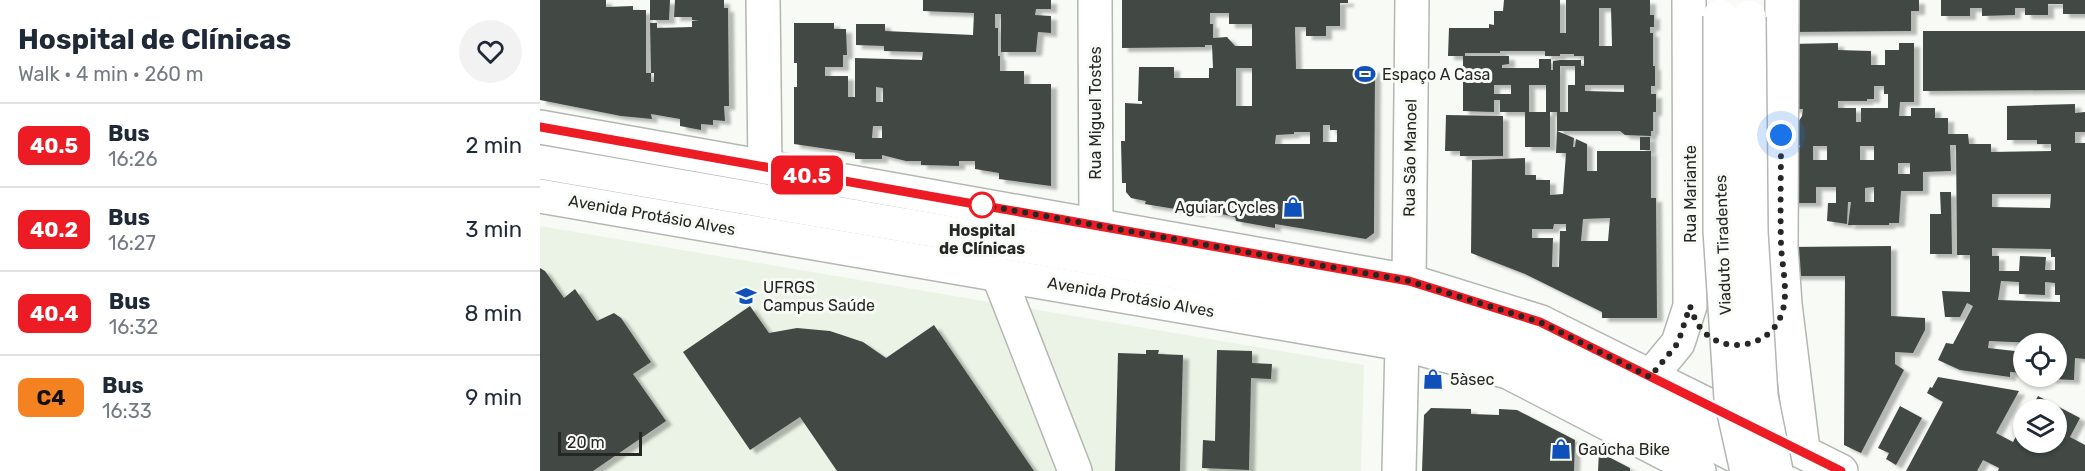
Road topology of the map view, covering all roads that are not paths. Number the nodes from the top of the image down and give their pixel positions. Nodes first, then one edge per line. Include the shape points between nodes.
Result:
1 (764, 0) edge
2 (1095, 0) edge
3 (1412, 0) edge
4 (1689, 0) edge
5 (1782, 0) edge
6 (1734, 8) edge
7 (540, 127) edge
8 (540, 162) edge
9 (765, 167) junction
10 (540, 196) edge
11 (1096, 225) junction
12 (1171, 271) junction
13 (998, 274) junction
14 (1409, 281) junction
15 (1785, 304) junction
16 (1690, 306) junction
17 (1402, 344) junction
18 (1650, 377) junction
19 (1803, 450) junction
20 (1693, 468) edge
21 (1075, 471) edge
22 (1399, 471) edge
23 (1747, 471) edge
24 (1766, 471) edge
25 (1776, 471) edge
26 (1828, 471) edge
27 (1841, 471) edge

1 - 9 main road
2 - 11 main road, Rua Miguel Tostes
3 - 14 main road, Rua São Manoel
4 - 16 main road, Rua Mariante
5 - 15 main road via 1781,247
6 - 23 main road, Viaduto Tiradentes, bridge via 1720,230 1731,399
6 - 25 main road, Viaduto Tiradentes, bridge via 1761,396
7 - 9 main road
8 - 12 main road
9 - 11 main road
10 - 13 main road, Avenida Protásio Alves
11 - 14 main road
12 - 14 main road
12 - 17 main road
12 - 24 main road via 1406,312 1524,347
13 - 17 main road, Avenida Protásio Alves
13 - 21 main road
14 - 18 main road via 1540,322
15 - 16 main road via 1772,331 1746,345 1731,345 1704,332
15 - 19 main road
16 - 18 main road, Rua Mariante via 1678,343
17 - 20 main road, Avenida Protásio Alves via 1508,372
17 - 22 main road
18 - 19 main road
19 - 26 main road
19 - 27 main road

